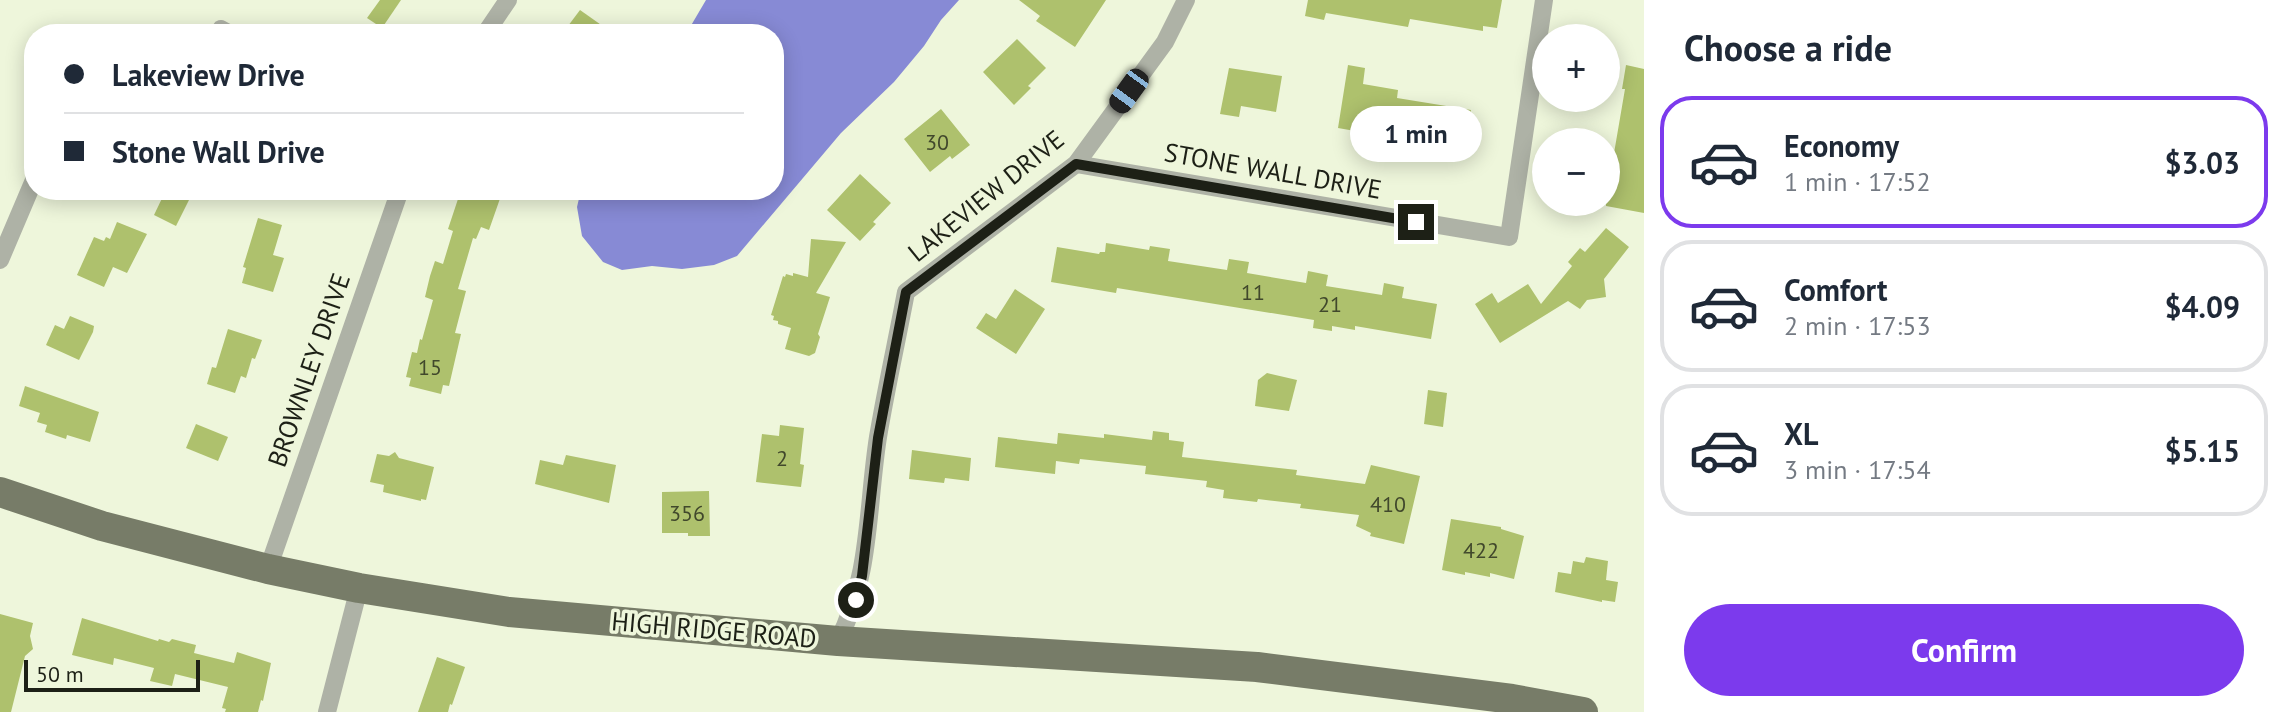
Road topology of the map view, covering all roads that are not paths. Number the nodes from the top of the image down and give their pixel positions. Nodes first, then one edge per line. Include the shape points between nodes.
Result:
1 (508, 0) edge
2 (1186, 0) edge
3 (1544, 0) edge
4 (492, 24) edge
5 (1076, 164) junction
6 (26, 200) edge
7 (397, 200) edge
8 (0, 260) edge
9 (0, 492) edge
10 (268, 569) junction
11 (359, 588) junction
12 (838, 641) junction
13 (1511, 708) edge
14 (327, 712) edge
15 (1583, 712) edge

1 - 4 street
2 - 5 street, LAKEVIEW DRIVE via 1165,42
3 - 5 street, STONE WALL DRIVE via 1509,237
5 - 12 street, LAKEVIEW DRIVE via 906,292 878,438 862,576
6 - 8 street
7 - 10 street, BROWNLEY DRIVE
9 - 10 main road, HIGH RIDGE ROAD via 102,526
10 - 11 main road, HIGH RIDGE ROAD
11 - 12 main road, HIGH RIDGE ROAD via 509,612
11 - 14 street
12 - 13 main road, HIGH RIDGE ROAD via 1257,667
13 - 15 main road, HIGH RIDGE ROAD

